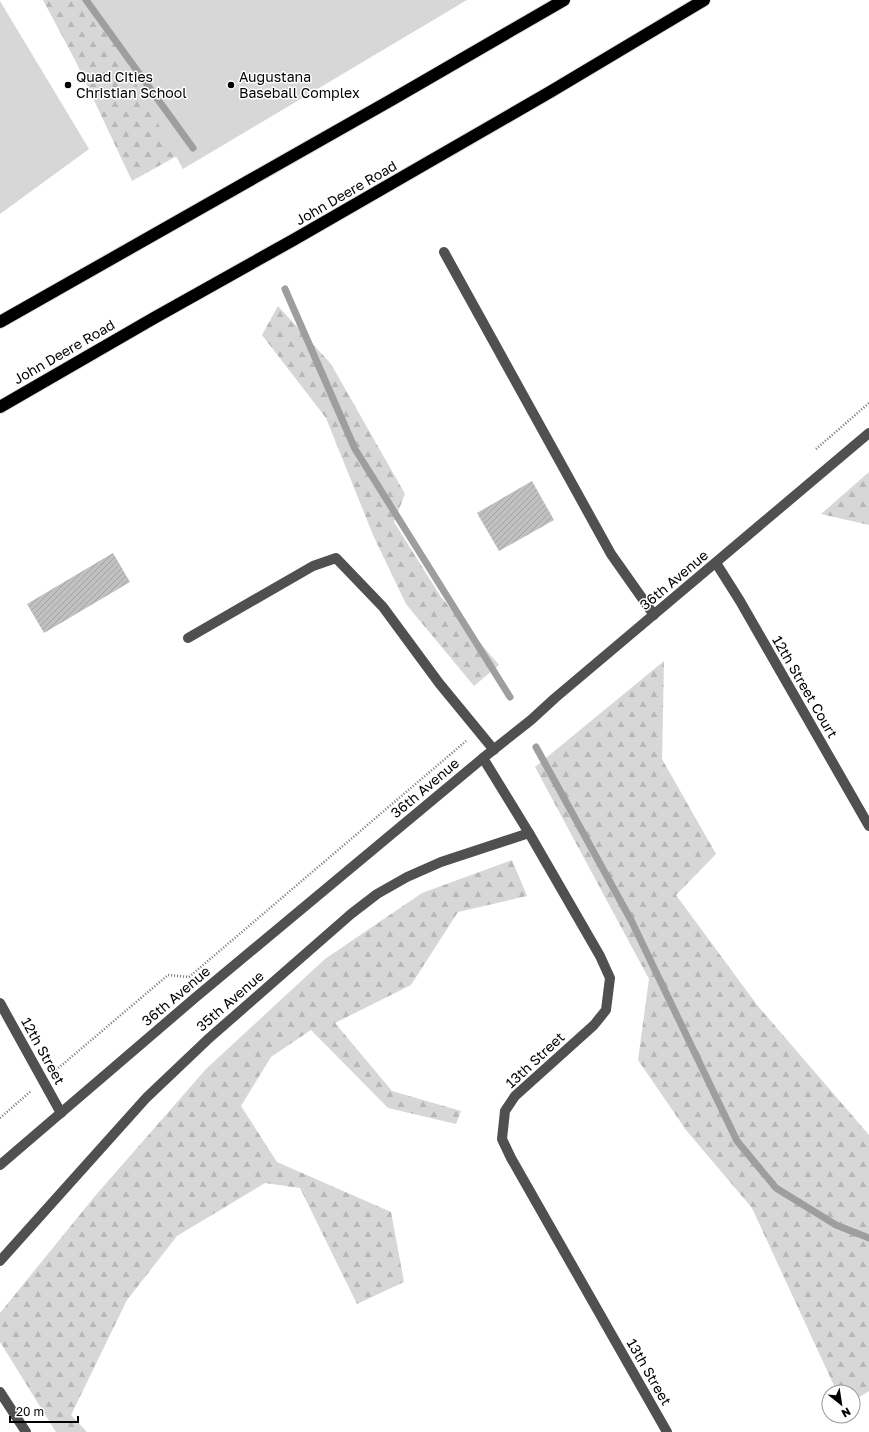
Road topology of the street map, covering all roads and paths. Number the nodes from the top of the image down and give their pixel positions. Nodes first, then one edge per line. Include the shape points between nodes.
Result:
1 (564, 0) edge
2 (704, 0) edge
3 (444, 252) dead end
4 (0, 322) edge
5 (869, 403) edge
6 (0, 406) edge
7 (869, 433) edge
8 (816, 449) dead end
9 (716, 563) junction
10 (654, 615) junction
11 (188, 638) dead end
12 (478, 730) junction
13 (494, 750) junction
14 (484, 758) junction
15 (869, 826) edge
16 (530, 833) junction
17 (0, 1003) edge
18 (43, 1081) junction
19 (61, 1113) junction
20 (0, 1118) edge
21 (0, 1165) edge
22 (0, 1262) edge
23 (0, 1392) edge
24 (26, 1432) edge
25 (667, 1432) edge

1 - 4 highway
2 - 6 highway, John Deere Road via 440,156
3 - 10 street via 611,554
5 - 8 path
7 - 9 street, 36th Avenue
9 - 10 street, 36th Avenue
9 - 15 street, 12th Street Court
10 - 13 street, 36th Avenue
11 - 12 street via 313,566 336,558 383,607
12 - 13 street
12 - 18 path via 189,977 168,975
13 - 14 street, 36th Avenue
14 - 16 street, 13th Street
14 - 19 street, 36th Avenue via 196,997
16 - 22 street, 35th Avenue via 448,860 407,877 377,894 351,914 207,1040 147,1097
16 - 25 street, 13th Street via 610,978 606,1010 594,1025 515,1096 505,1111 502,1139
17 - 18 street, 12th Street
18 - 19 street, 12th Street
18 - 20 path
19 - 21 street, 36th Avenue
23 - 24 street

